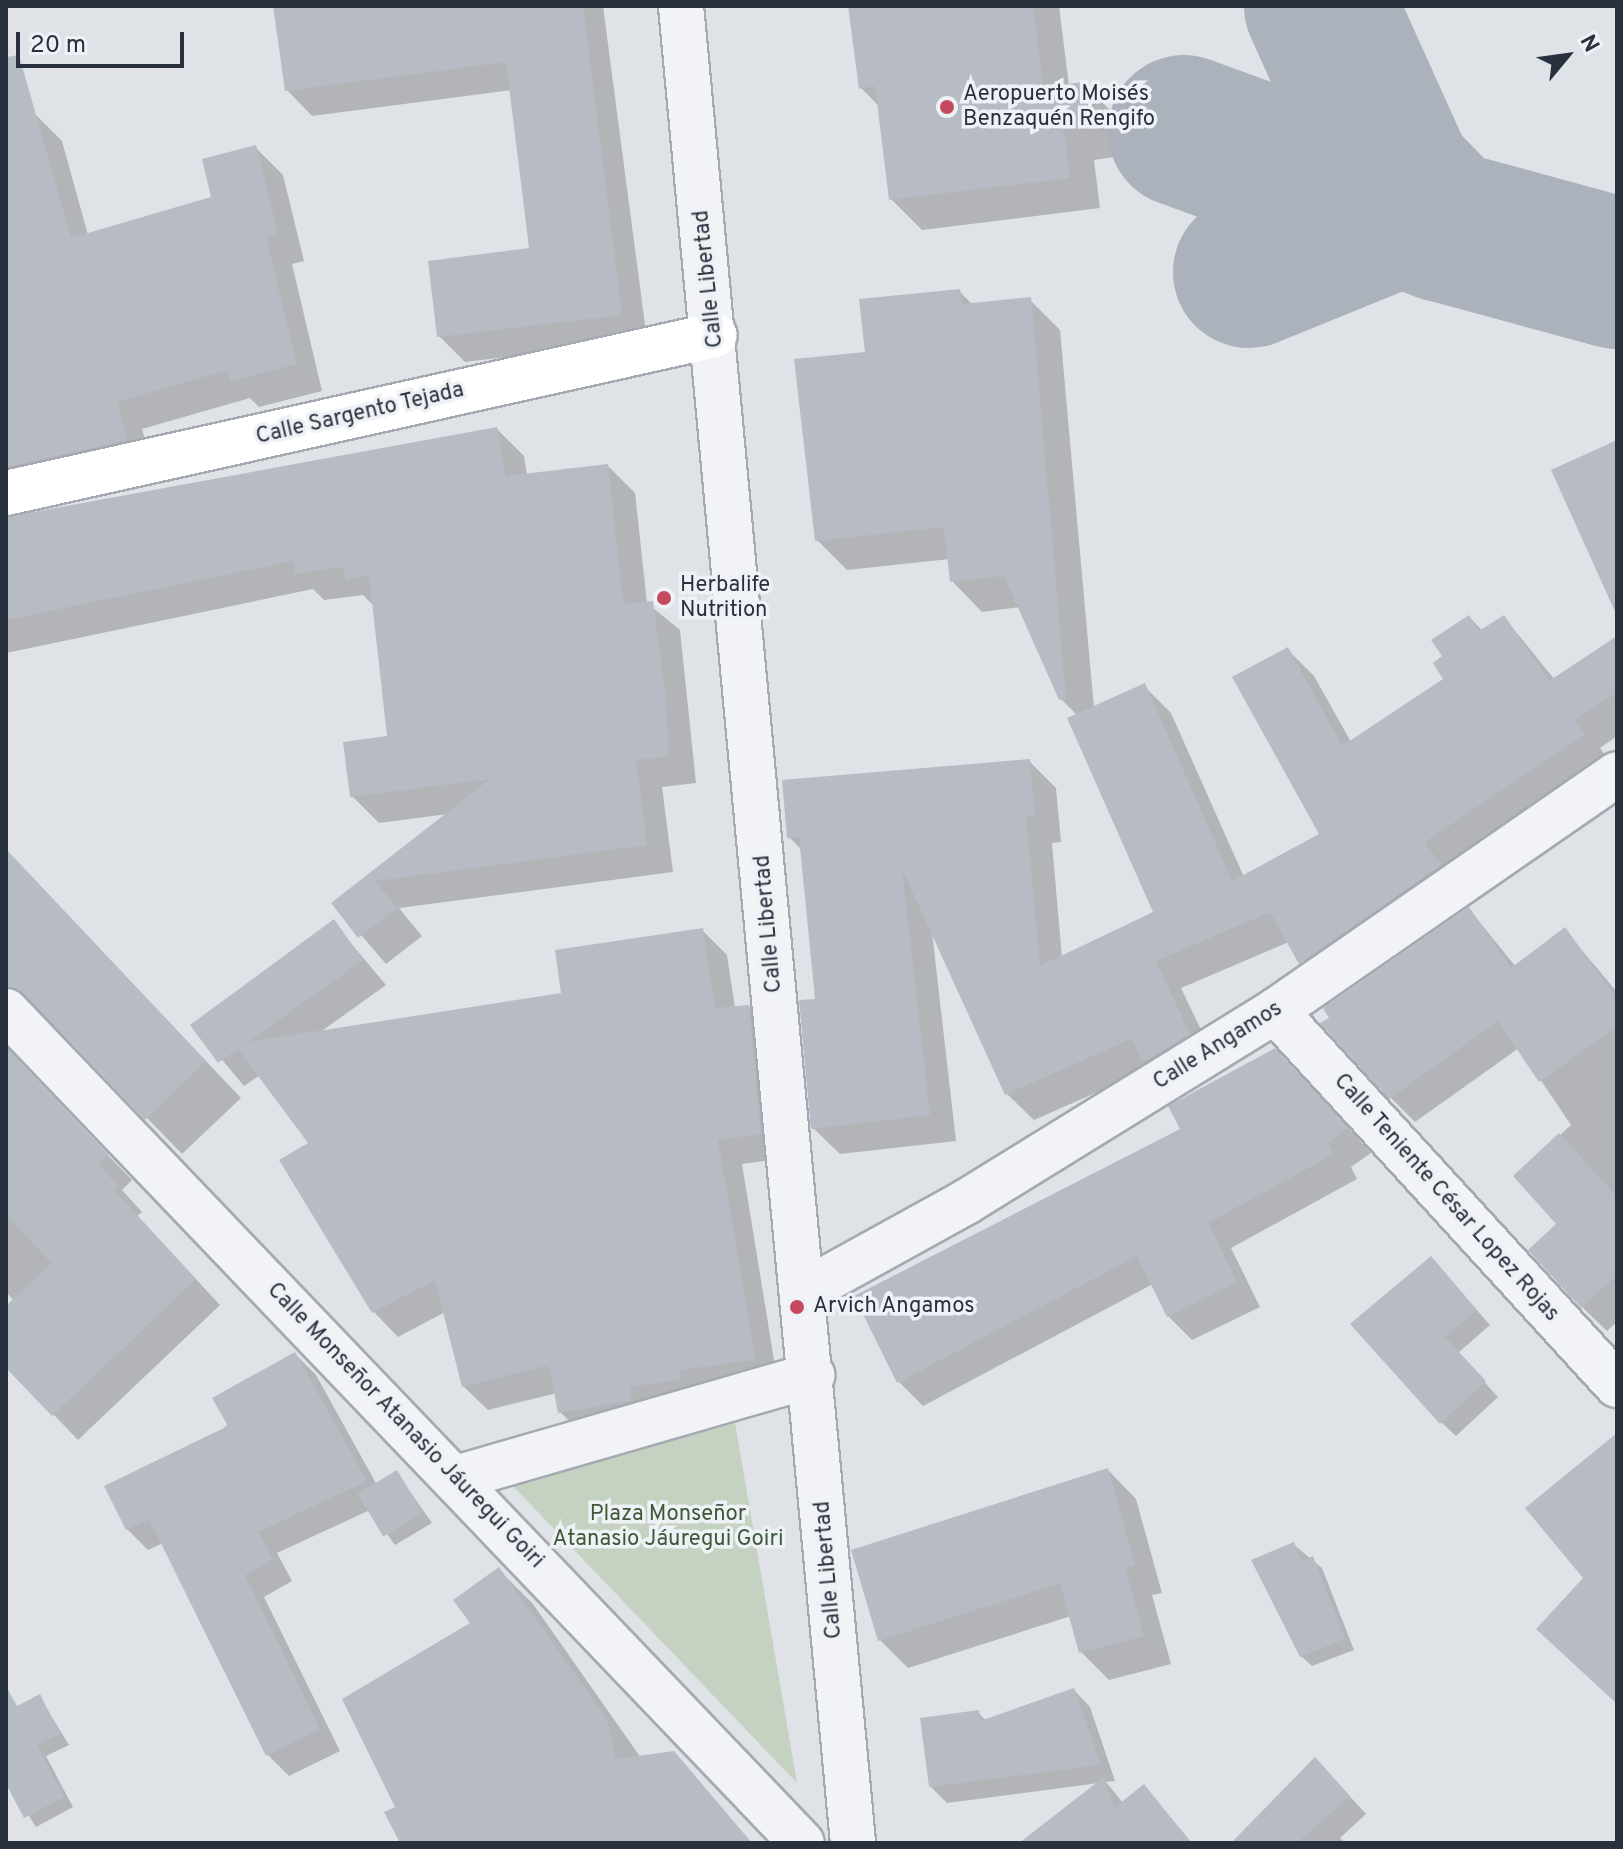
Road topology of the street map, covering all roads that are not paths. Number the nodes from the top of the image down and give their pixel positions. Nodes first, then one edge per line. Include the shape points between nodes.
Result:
1 (681, 6) edge
2 (715, 335) junction
3 (6, 493) edge
4 (1617, 774) edge
5 (6, 1011) edge
6 (1275, 1011) junction
7 (803, 1292) junction
8 (812, 1375) junction
9 (1617, 1385) edge
10 (456, 1478) junction
11 (802, 1843) edge
12 (853, 1843) edge

1 - 2 street, Calle Libertad
2 - 3 highway, Calle Sargento Tejada
2 - 7 street, Calle Libertad
4 - 6 street, Calle Angamos
5 - 10 street, Calle Monseñor Atanasio Jáuregui Goiri
6 - 7 street, Calle Angamos via 966,1202
6 - 9 street, Calle Teniente César Lopez Rojas
7 - 8 street, Calle Libertad
8 - 10 street
8 - 12 street, Calle Libertad
10 - 11 street, Calle Monseñor Atanasio Jáuregui Goiri

